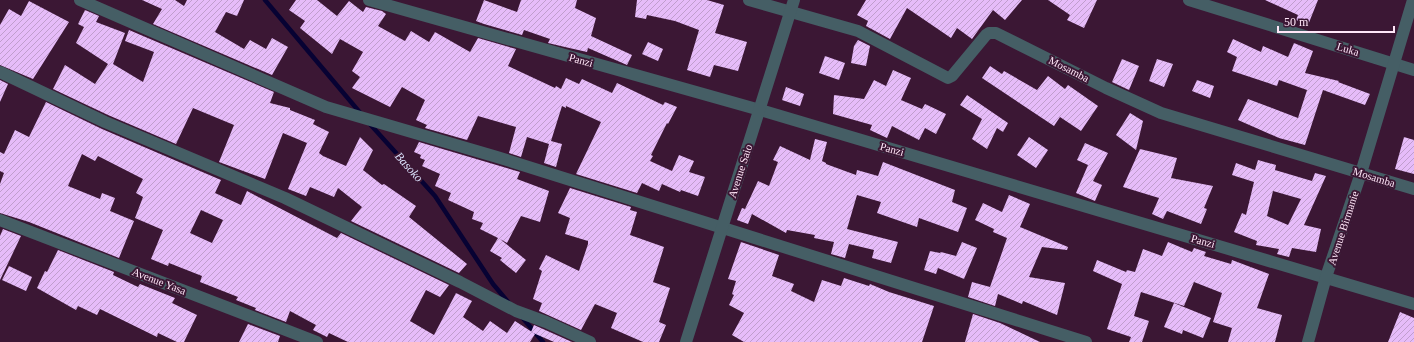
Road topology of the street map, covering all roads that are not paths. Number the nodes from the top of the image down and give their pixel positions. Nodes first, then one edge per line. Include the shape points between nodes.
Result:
1 (80, 0) edge
2 (369, 0) edge
3 (749, 0) edge
4 (794, 0) edge
5 (1189, 0) edge
6 (1412, 0) edge
7 (790, 13) junction
8 (1394, 63) junction
9 (1414, 70) edge
10 (0, 72) edge
11 (760, 110) junction
12 (1361, 173) junction
13 (1414, 189) edge
14 (0, 220) edge
15 (722, 229) junction
16 (1326, 277) junction
17 (1414, 304) edge
18 (317, 342) edge
19 (590, 342) edge
20 (686, 342) edge
21 (1086, 342) edge
22 (1308, 342) edge

1 - 15 street via 326,107 497,157
2 - 11 street, Panzi
3 - 7 street, Mosamba
4 - 7 street, Avenue Saio
5 - 8 street, Luka
6 - 8 street, Avenue Birmanie
7 - 11 street, Avenue Saio
7 - 12 street, Mosamba via 858,31 950,78 986,35 996,32 1161,113
8 - 9 street, Luka
8 - 12 street, Avenue Birmanie
10 - 19 street via 105,122 285,198 516,311
11 - 15 street, Avenue Saio
11 - 16 street, Panzi
12 - 13 street, Mosamba
12 - 16 street, Avenue Birmanie
14 - 18 street, Avenue Yasa
15 - 20 street, Avenue Saio
15 - 21 street
16 - 17 street, Panzi
16 - 22 street, Avenue Birmanie

